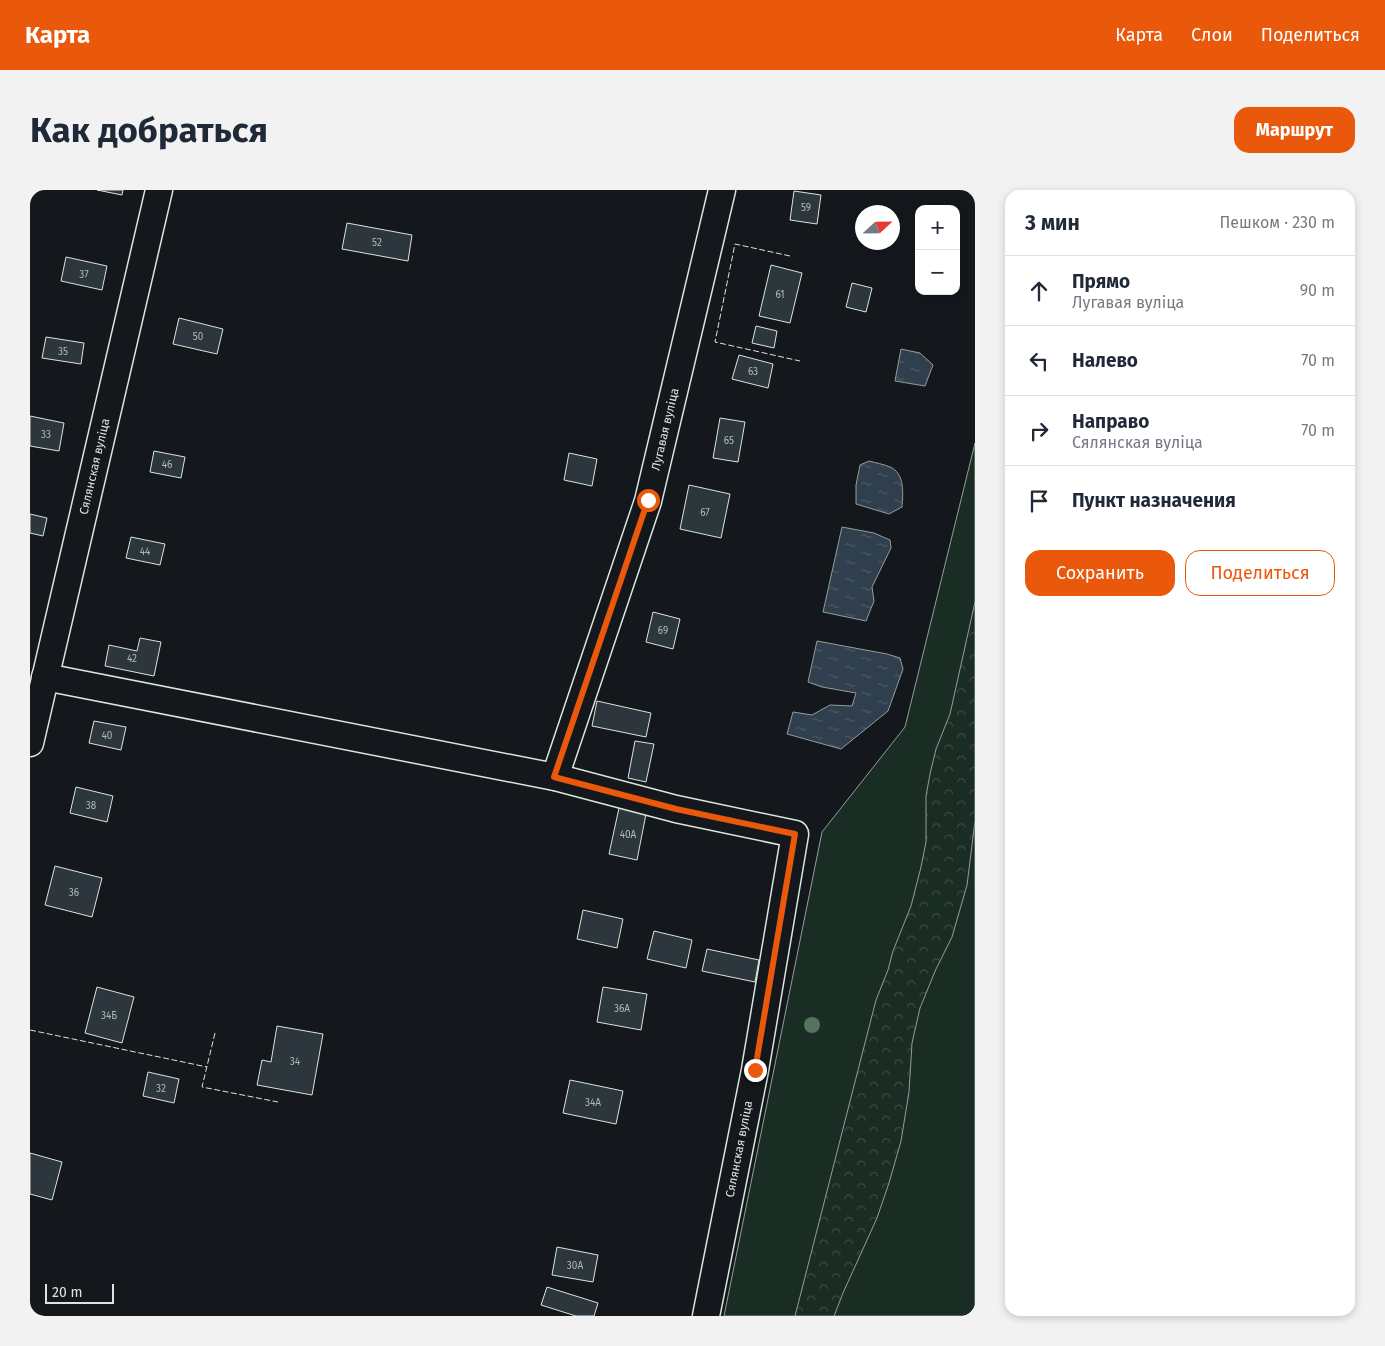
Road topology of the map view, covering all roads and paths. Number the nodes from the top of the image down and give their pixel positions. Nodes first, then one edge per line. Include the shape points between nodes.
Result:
1 (159, 190) edge
2 (722, 190) edge
3 (45, 677) junction
4 (30, 743) edge
5 (554, 777) junction
6 (706, 1316) edge

1 - 3 street, Сялянская вуліца
2 - 5 street, Лугавая вуліца via 648,500
3 - 4 street, Сялянская вуліца
3 - 5 street
5 - 6 street, Сялянская вуліца via 676,809 795,834 755,1070

